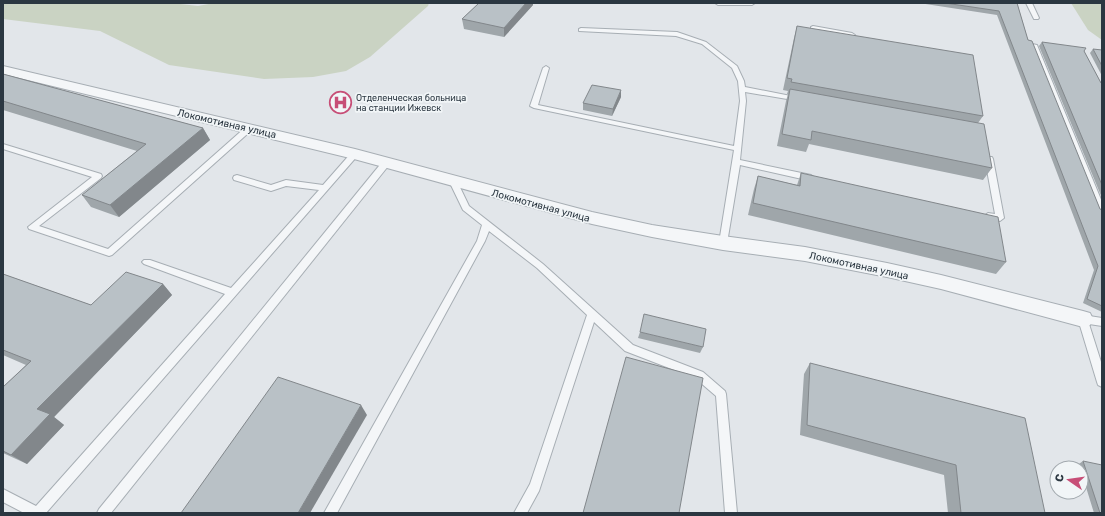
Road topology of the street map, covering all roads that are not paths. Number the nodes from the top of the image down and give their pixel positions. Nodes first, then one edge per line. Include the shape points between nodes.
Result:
1 (718, 3) edge
2 (752, 3) edge
3 (1029, 3) edge
4 (1036, 18) dead end
5 (812, 28) edge
6 (581, 30) dead end
7 (860, 37) edge
8 (1034, 44) edge
9 (546, 68) dead end
10 (3, 70) edge
11 (742, 89) junction
12 (803, 100) edge
13 (250, 128) junction
14 (3, 146) edge
15 (738, 149) junction
16 (987, 149) edge
17 (355, 154) junction
18 (736, 162) junction
19 (386, 163) junction
20 (237, 178) dead end
21 (816, 179) edge
22 (452, 181) junction
23 (326, 188) junction
24 (1102, 212) edge
25 (977, 214) edge
26 (487, 224) junction
27 (723, 243) junction
28 (147, 262) dead end
29 (233, 294) junction
30 (592, 314) junction
31 (1083, 319) junction
32 (1102, 322) edge
33 (1102, 382) edge
34 (3, 495) edge
35 (37, 513) edge
36 (103, 513) edge
37 (330, 513) edge
38 (520, 513) edge
39 (731, 513) edge

1 - 2 lane
3 - 4 lane
5 - 7 lane
6 - 11 lane via 677,34 704,43 735,67
8 - 24 lane
9 - 15 lane via 534,106
10 - 13 street, Локомотивная улица
11 - 12 lane
11 - 15 lane
13 - 14 lane via 109,253 32,228 98,176
13 - 17 street, Локомотивная улица
15 - 18 lane
16 - 25 lane via 1000,218
17 - 19 street, Локомотивная улица
17 - 23 lane
18 - 21 lane
18 - 27 lane
19 - 22 street, Локомотивная улица
19 - 36 lane
20 - 23 lane via 271,188 286,183
22 - 26 lane via 466,208
22 - 27 street, Локомотивная улица via 592,218
23 - 29 lane
26 - 30 lane via 540,266
26 - 37 lane via 481,241
27 - 31 street, Локомотивная улица via 805,254 887,270
28 - 29 lane
29 - 35 lane
30 - 38 lane via 535,487
30 - 39 lane via 629,348 699,375 721,394
31 - 32 lane
31 - 33 lane
34 - 35 lane

